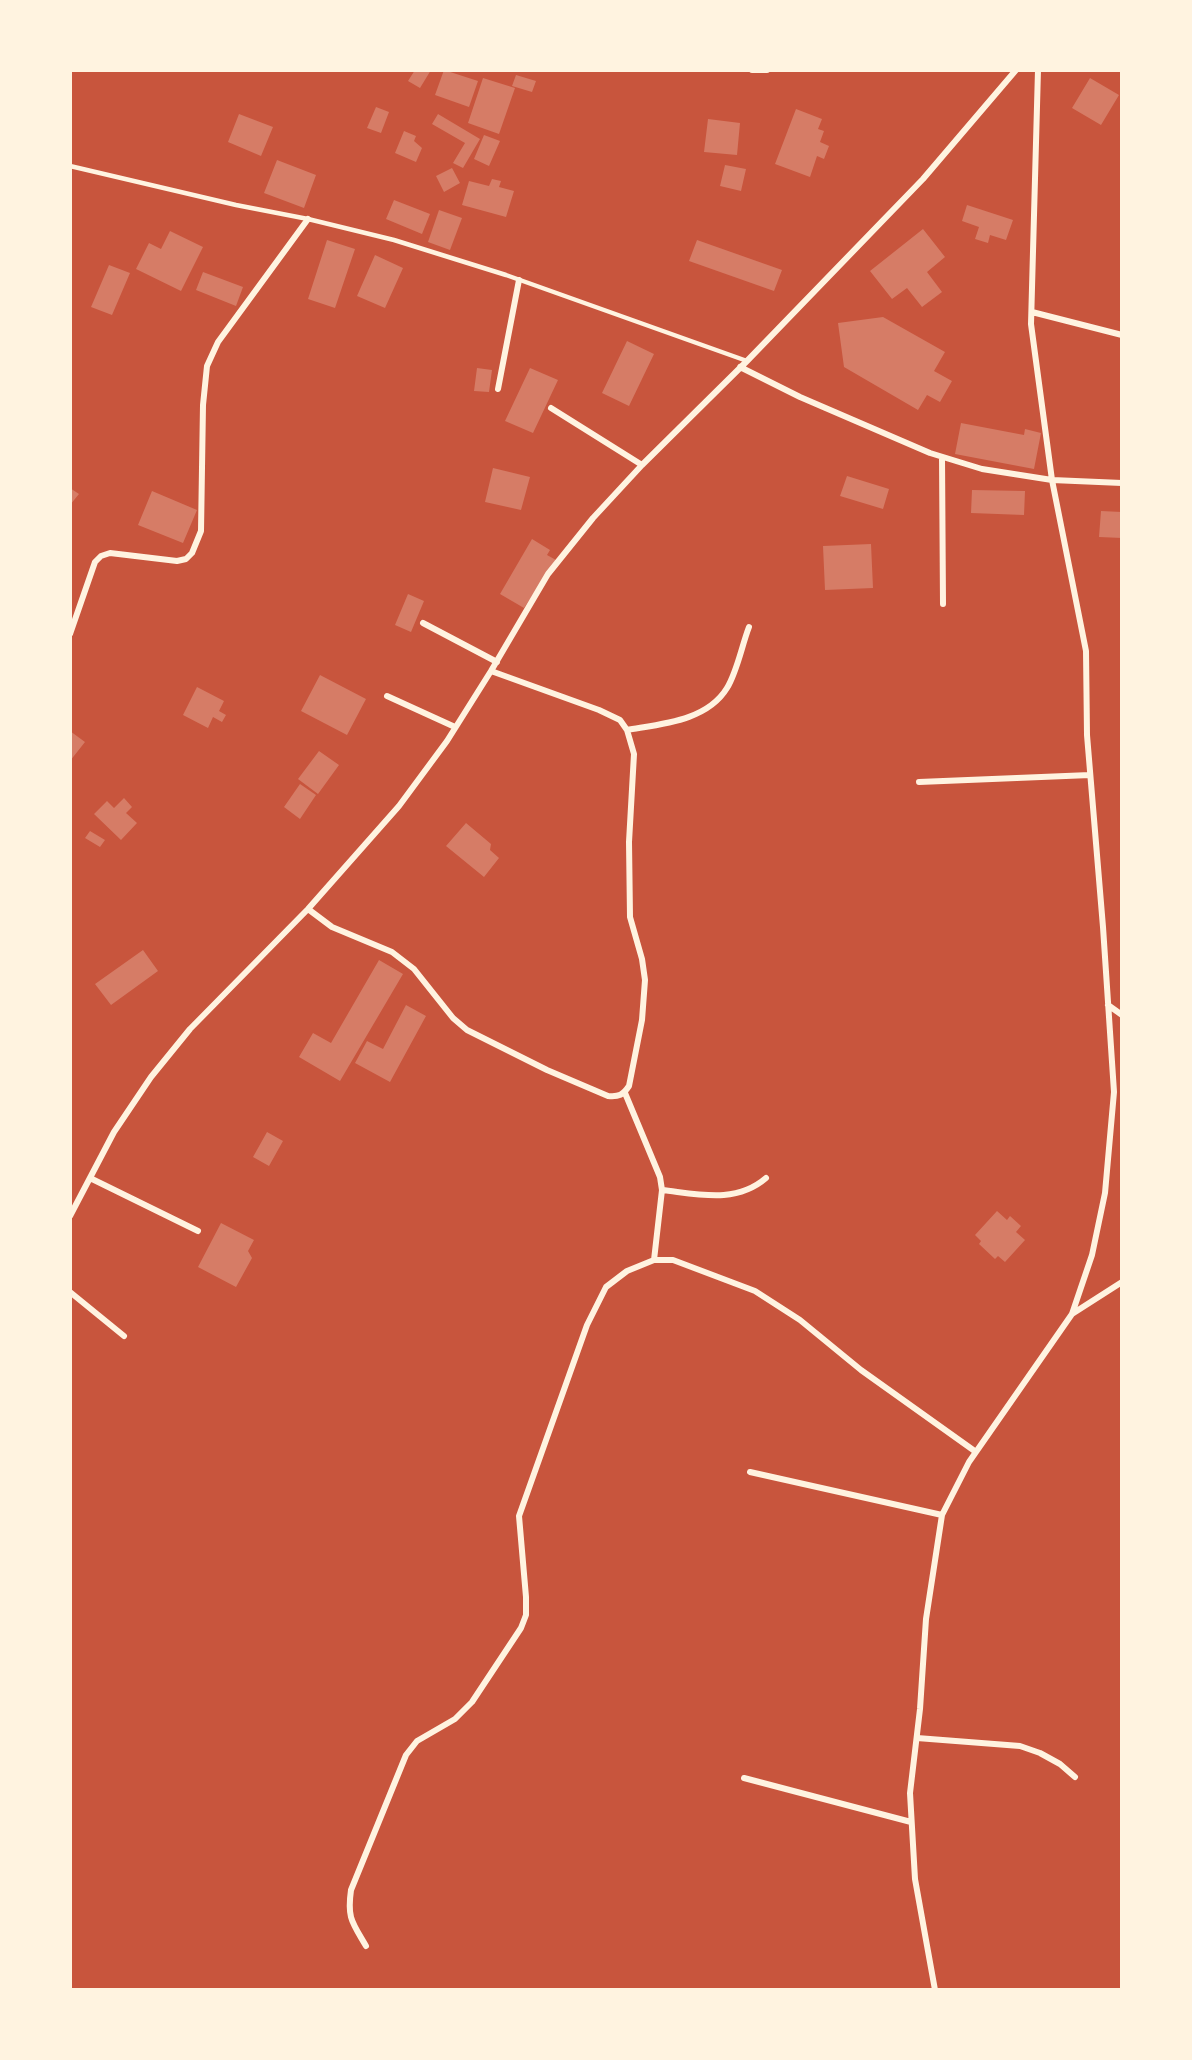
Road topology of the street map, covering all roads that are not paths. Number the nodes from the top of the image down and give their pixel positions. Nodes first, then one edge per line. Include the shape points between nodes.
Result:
1 (752, 70) edge
2 (767, 70) edge
3 (1016, 70) edge
4 (1038, 70) edge
5 (70, 166) edge
6 (308, 219) junction
7 (519, 280) junction
8 (1032, 312) junction
9 (1122, 335) edge
10 (747, 361) junction
11 (740, 368) junction
12 (498, 389) dead end
13 (551, 408) dead end
14 (942, 457) junction
15 (642, 465) junction
16 (1052, 480) junction
17 (1122, 483) edge
18 (943, 604) dead end
19 (423, 623) dead end
20 (749, 627) dead end
21 (70, 634) edge
22 (497, 662) junction
23 (492, 671) junction
24 (387, 696) dead end
25 (455, 727) junction
26 (627, 730) junction
27 (1090, 775) junction
28 (919, 782) dead end
29 (308, 909) junction
30 (1108, 1005) junction
31 (1122, 1015) edge
32 (625, 1093) junction
33 (90, 1178) junction
34 (766, 1178) dead end
35 (662, 1190) junction
36 (70, 1216) edge
37 (198, 1231) dead end
38 (654, 1260) junction
39 (1122, 1282) edge
40 (70, 1292) edge
41 (1072, 1314) junction
42 (124, 1336) dead end
43 (976, 1452) junction
44 (750, 1472) dead end
45 (942, 1515) junction
46 (917, 1738) junction
47 (1076, 1777) dead end
48 (744, 1778) dead end
49 (911, 1821) junction
50 (366, 1946) dead end
51 (935, 1989) edge

1 - 2 street
3 - 10 street via 923,179
4 - 8 street
5 - 6 lane
6 - 7 lane via 394,240
6 - 21 street via 218,342 207,366 203,511 201,531 192,553 177,561 110,553 101,556 95,562
7 - 10 lane
7 - 12 street
8 - 9 street
8 - 16 street
10 - 11 street
11 - 14 street
11 - 15 street
13 - 15 street
14 - 16 street via 981,469
14 - 18 street
15 - 22 street via 548,574
16 - 17 street
16 - 27 street via 1086,651
19 - 22 street
20 - 26 street via 728,687 711,705 674,722
22 - 23 street
23 - 25 street
23 - 26 street via 599,710 620,720
24 - 25 street
25 - 29 street via 399,806
26 - 32 street via 634,754 630,916 645,980 642,1020
27 - 28 street
27 - 30 street
29 - 32 street via 332,927 392,952 414,969 467,1030 608,1096
29 - 33 street via 190,1029 157,1069 114,1132
30 - 31 street
30 - 41 street via 1114,1092 1105,1193 1092,1255
32 - 35 street
33 - 36 street
33 - 37 street
34 - 35 street via 754,1189 738,1194
35 - 38 street
38 - 43 street via 673,1260 755,1291 800,1320 861,1370
38 - 50 street via 627,1271 606,1287 587,1325 519,1516 526,1615 521,1628 472,1702 455,1719 417,1742 406,1755 351,1890 350,1919
39 - 41 street
40 - 42 street
41 - 43 street
43 - 45 street
44 - 45 street
45 - 46 street via 926,1619
46 - 47 street via 1020,1746 1060,1764
46 - 49 street via 910,1793
48 - 49 street
49 - 51 street via 915,1879

